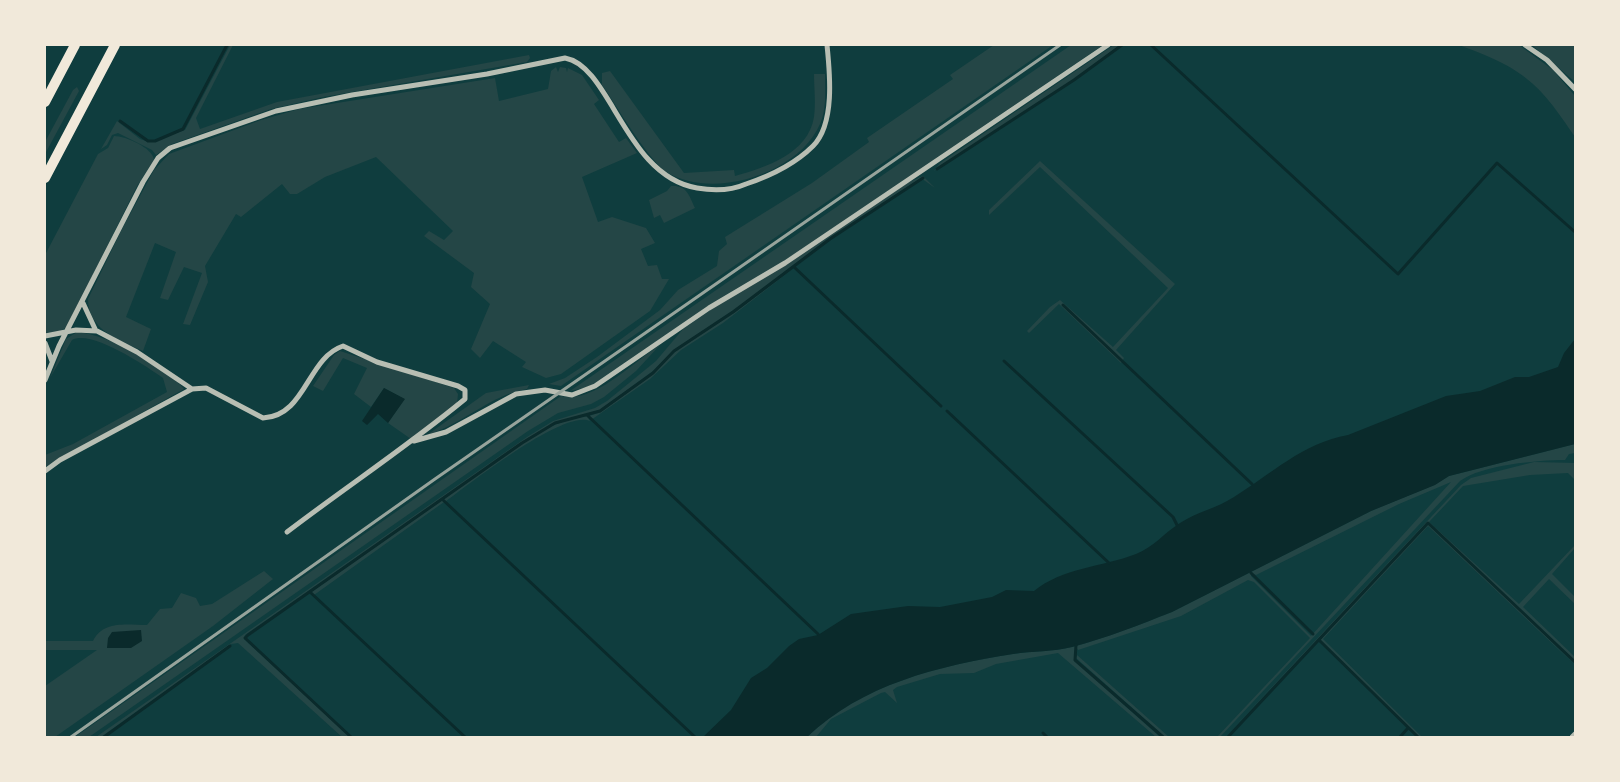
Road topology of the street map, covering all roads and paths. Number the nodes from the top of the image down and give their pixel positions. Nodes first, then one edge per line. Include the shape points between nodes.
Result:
1 (75, 45) edge
2 (116, 45) edge
3 (827, 45) edge
4 (1108, 45) edge
5 (1526, 45) edge
6 (1575, 89) edge
7 (45, 102) edge
8 (45, 178) edge
9 (83, 303) junction
10 (67, 332) junction
11 (97, 332) junction
12 (45, 336) edge
13 (45, 343) edge
14 (52, 363) junction
15 (45, 380) edge
16 (192, 388) junction
17 (414, 441) junction
18 (45, 471) edge
19 (287, 532) dead end

1 - 7 highway
2 - 8 highway
3 - 9 street via 828,121 818,141 790,164 731,189 692,187 658,170 637,146 584,67 565,58 317,102 245,121 170,148 158,158 119,226
4 - 17 street via 595,386 572,395 545,390 516,394 446,432
5 - 6 street
9 - 10 street
9 - 11 street
10 - 11 street
10 - 12 street
10 - 14 street
11 - 16 street via 130,347
13 - 14 street
14 - 15 street
16 - 17 street via 206,388 263,418 273,417 294,403 328,356 343,346 377,362 465,390 465,399
16 - 18 street
17 - 19 street

